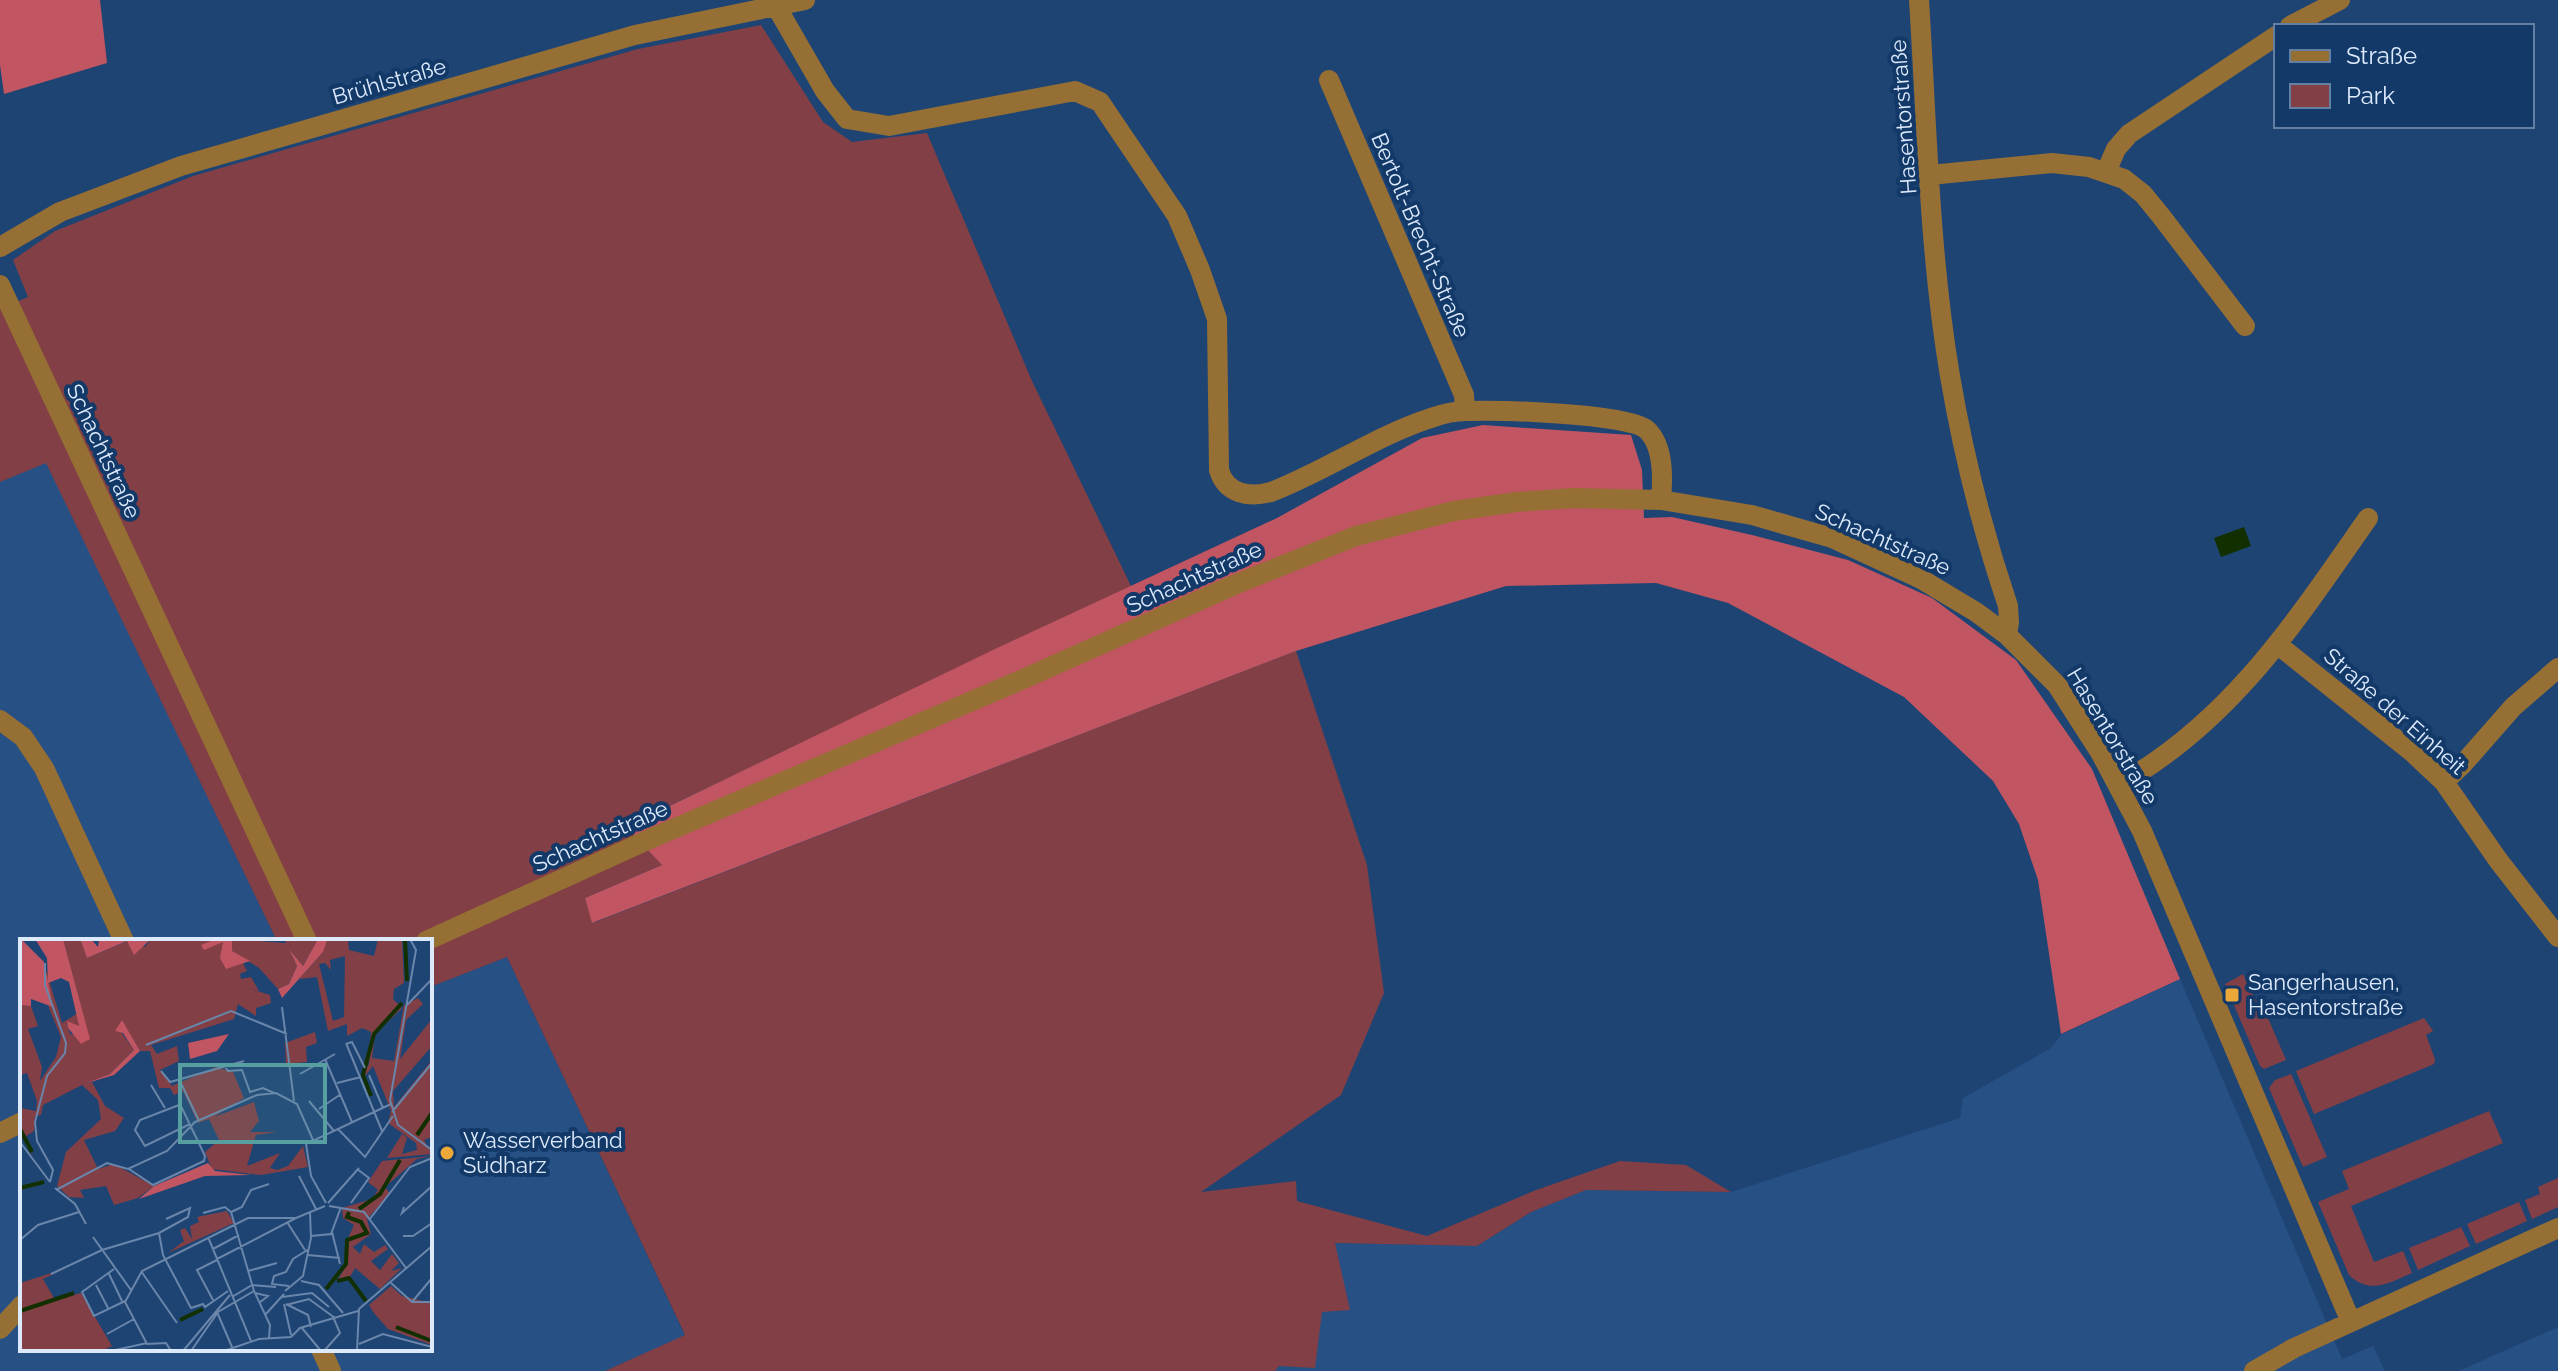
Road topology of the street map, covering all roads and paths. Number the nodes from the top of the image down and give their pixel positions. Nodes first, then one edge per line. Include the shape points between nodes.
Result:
1 (805, 0) edge
2 (1919, 0) edge
3 (2340, 0) edge
4 (776, 6) junction
5 (2294, 24) edge
6 (2274, 37) edge
7 (1329, 80) dead end
8 (2106, 172) junction
9 (1930, 175) junction
10 (0, 247) edge
11 (0, 285) edge
12 (2245, 326) dead end
13 (1465, 411) junction
14 (1661, 500) junction
15 (2368, 518) dead end
16 (2007, 635) junction
17 (2277, 644) junction
18 (2558, 668) edge
19 (0, 720) edge
20 (2444, 782) junction
21 (2118, 785) junction
22 (2558, 937) edge
23 (123, 939) edge
24 (306, 939) edge
25 (430, 939) edge
26 (20, 1123) edge
27 (0, 1133) edge
28 (2558, 1228) edge
29 (20, 1307) edge
30 (2351, 1322) junction
31 (0, 1329) edge
32 (322, 1351) edge
33 (331, 1371) edge
34 (2254, 1371) edge

1 - 4 street, Brühlstraße
2 - 9 street, Hasentorstraße
3 - 5 street
4 - 10 street, Brühlstraße via 635,35 181,166 60,212
4 - 13 street via 847,119 889,126 1075,91 1100,102 1177,216 1217,319 1219,470 1233,490 1252,496 1271,492 1405,427
6 - 8 street via 2129,134
7 - 13 street, Bertolt-Brecht-Straße via 1464,395
8 - 9 street via 2052,163
8 - 12 street via 2143,194
9 - 16 street, Hasentorstraße via 1950,375 1973,484 2008,606
11 - 24 street, Schachtstraße
13 - 14 street via 1585,416 1643,426 1657,446
14 - 16 street, Schachtstraße via 1752,515 1832,538 1921,579
14 - 25 street, Schachtstraße via 1516,502 1454,511 1356,536 666,832
15 - 17 street
16 - 21 street, Hasentorstraße via 2057,685
17 - 20 street, Straße der Einheit
17 - 21 street via 2210,717 2163,758
18 - 20 street via 2513,707
19 - 23 street via 23,737 44,768
20 - 22 street, Straße der Einheit
21 - 30 street, Hasentorstraße
26 - 27 street
28 - 30 street
29 - 31 street
30 - 34 street
32 - 33 street

